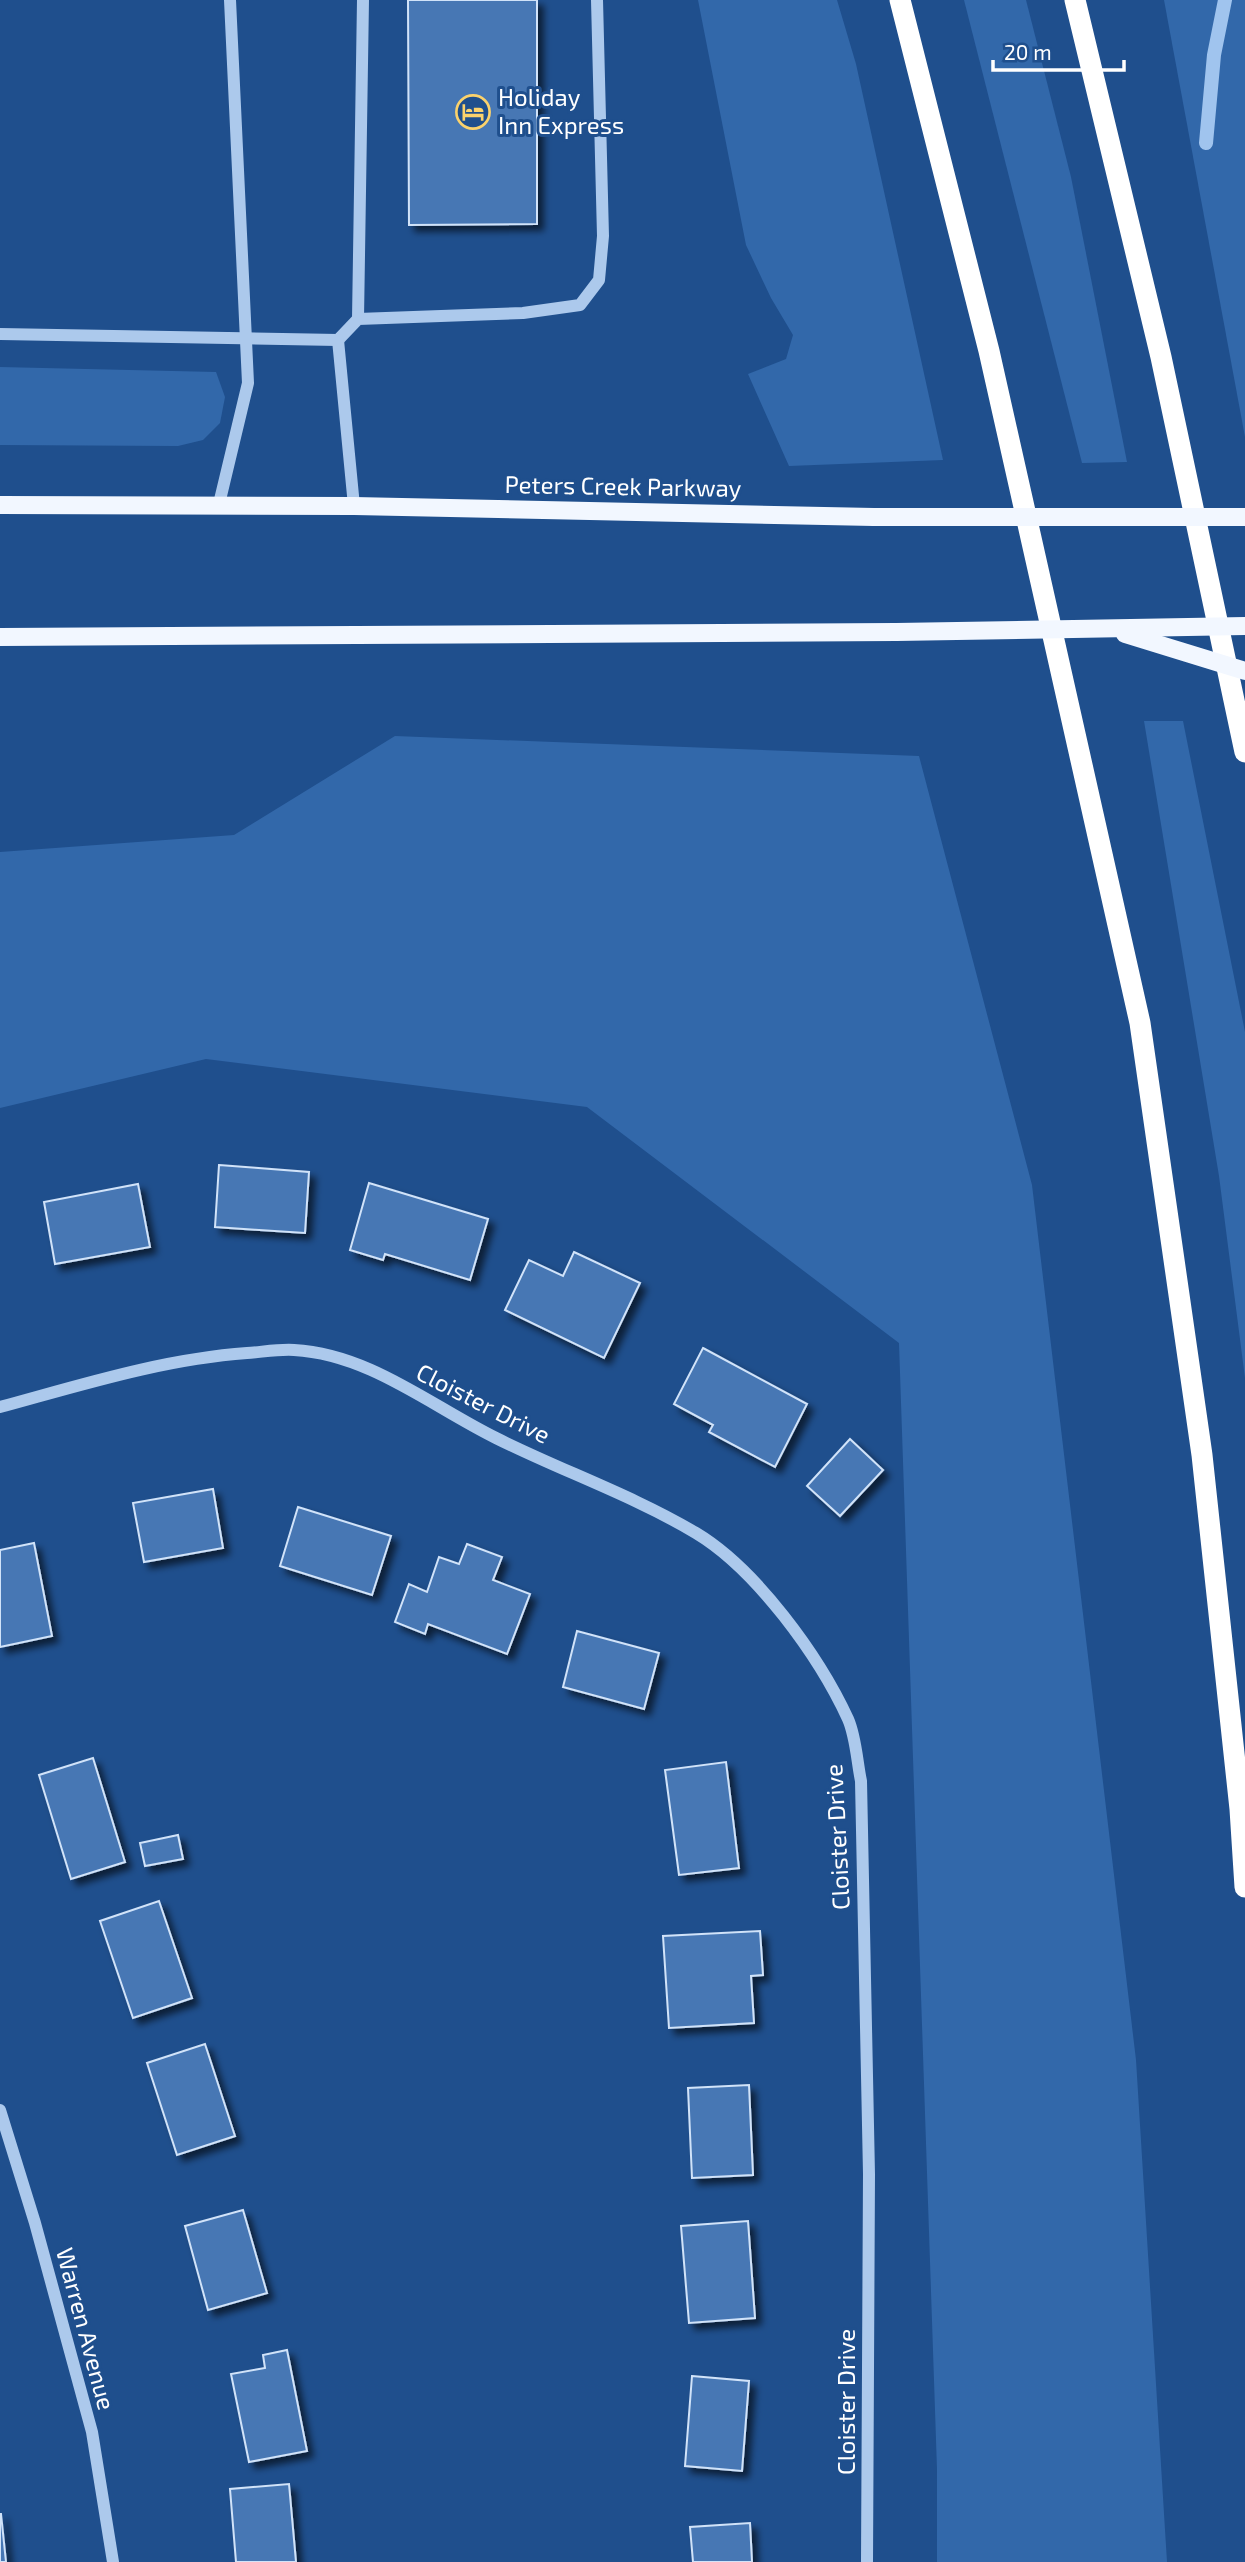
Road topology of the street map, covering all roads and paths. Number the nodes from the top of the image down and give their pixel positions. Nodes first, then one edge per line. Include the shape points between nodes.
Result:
1 (230, 0) edge
2 (363, 0) edge
3 (597, 0) edge
4 (900, 0) edge
5 (1075, 0) edge
6 (358, 319) junction
7 (0, 334) edge
8 (246, 337) junction
9 (338, 340) junction
10 (219, 504) junction
11 (0, 505) edge
12 (354, 506) junction
13 (1245, 517) edge
14 (1245, 626) edge
15 (1108, 629) junction
16 (0, 637) edge
17 (1245, 671) edge
18 (1245, 752) edge
19 (0, 1407) edge
20 (1245, 1887) edge
21 (0, 2110) edge
22 (113, 2562) edge
23 (867, 2562) edge

1 - 8 street
2 - 6 street
3 - 6 street via 603,236 599,280 580,305 523,313
4 - 20 highway via 989,351 1140,1023 1202,1455 1241,1809
5 - 18 highway via 1161,357
6 - 9 street
7 - 8 street
8 - 9 street
8 - 10 street via 248,383
9 - 12 street
10 - 11 main road, Peters Creek Parkway
10 - 12 main road, Peters Creek Parkway
12 - 13 main road, Peters Creek Parkway, bridge via 874,517
14 - 15 main road, bridge
15 - 16 main road, bridge
15 - 17 main road, bridge
19 - 23 street, Cloister Drive via 120,1374 216,1355 293,1350 331,1355 369,1368 496,1438 627,1497 698,1535 743,1571 782,1616 819,1667 849,1721 861,1781 869,2174
21 - 22 street, Warren Avenue via 92,2432

